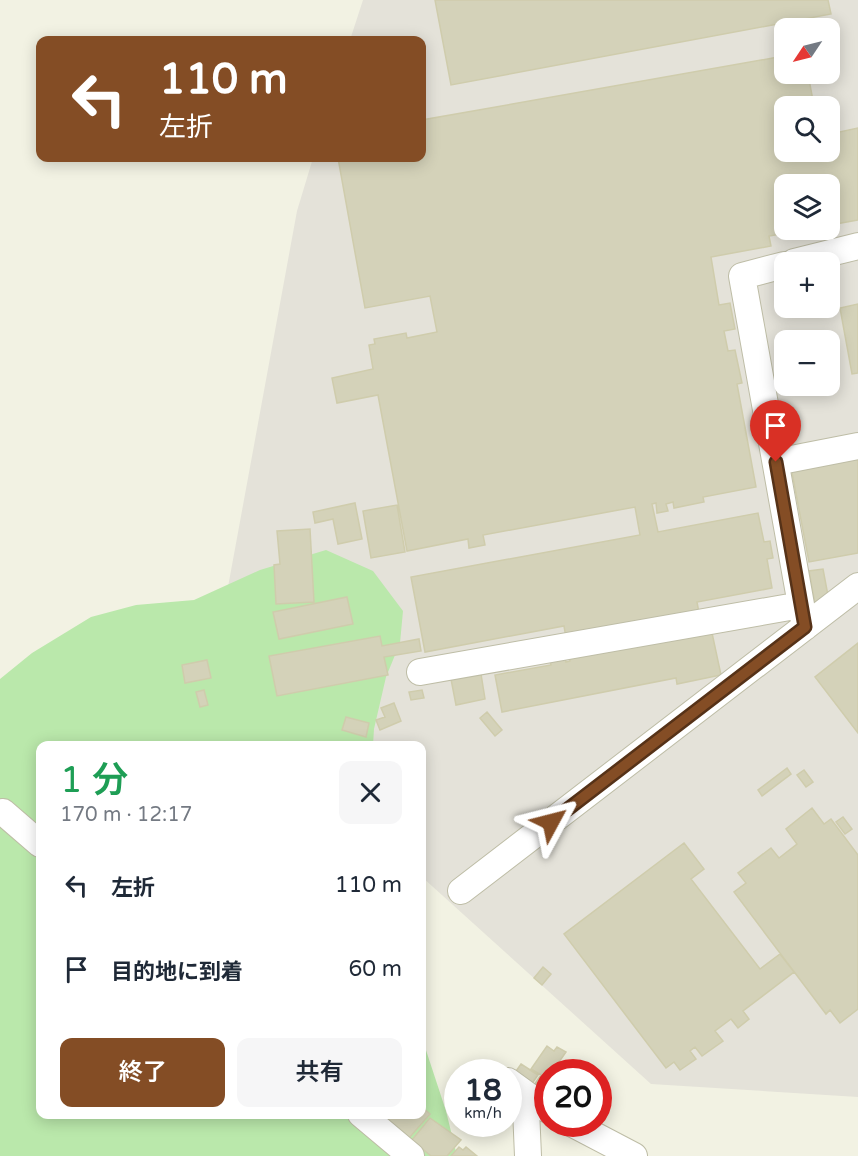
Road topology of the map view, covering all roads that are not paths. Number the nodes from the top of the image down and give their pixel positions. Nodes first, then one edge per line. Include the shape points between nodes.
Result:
1 (858, 246) edge
2 (834, 252) edge
3 (774, 268) edge
4 (858, 446) edge
5 (776, 462) junction
6 (858, 586) edge
7 (803, 616) junction
8 (420, 672) dead end
9 (3, 812) dead end
10 (36, 841) edge
11 (461, 891) dead end
12 (534, 1105) edge
13 (368, 1119) edge
14 (598, 1137) edge
15 (411, 1156) edge
16 (528, 1156) edge
17 (634, 1156) edge

1 - 2 street
3 - 5 street via 742,276
4 - 5 street
5 - 7 street
6 - 7 street
7 - 8 street
7 - 11 street
9 - 10 street
12 - 16 street via 526,1109
13 - 15 street
14 - 17 street

